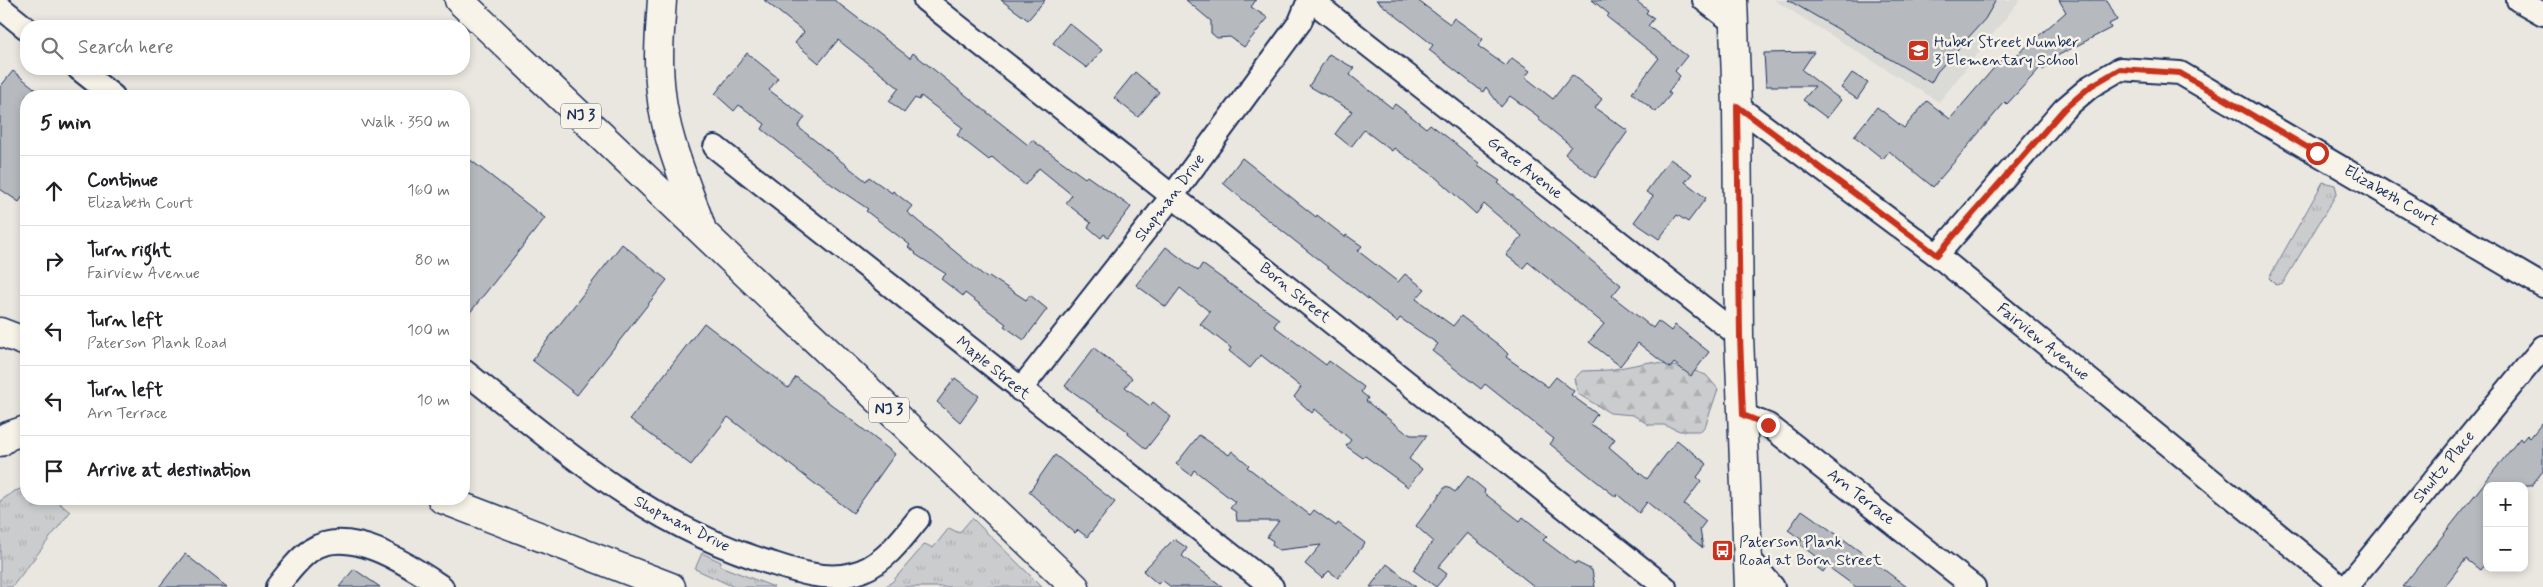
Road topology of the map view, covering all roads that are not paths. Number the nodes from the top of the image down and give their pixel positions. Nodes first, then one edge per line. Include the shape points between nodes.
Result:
1 (459, 0) edge
2 (662, 0) edge
3 (924, 0) edge
4 (1310, 0) edge
5 (1704, 0) edge
6 (2518, 0) edge
7 (0, 7) edge
8 (1733, 12) edge
9 (2543, 14) edge
10 (20, 23) edge
11 (86, 75) edge
12 (106, 90) edge
13 (1737, 106) junction
14 (715, 147) dead end
15 (1173, 195) junction
16 (703, 232) junction
17 (1937, 255) junction
18 (2543, 286) edge
19 (0, 332) edge
20 (1740, 336) junction
21 (20, 340) edge
22 (2543, 347) edge
23 (470, 377) edge
24 (1020, 390) junction
25 (1743, 415) junction
26 (20, 432) edge
27 (0, 442) edge
28 (458, 505) edge
29 (918, 519) dead end
30 (1748, 557) junction
31 (277, 587) edge
32 (442, 587) edge
33 (670, 587) edge
34 (1075, 587) edge
35 (1272, 587) edge
36 (1665, 587) edge
37 (1749, 587) edge
38 (1773, 587) edge
39 (1974, 587) edge
40 (2344, 587) edge

1 - 16 main road, NJ 3
2 - 16 main road via 658,53 661,93 669,137
3 - 15 street, Born Street
4 - 15 street, Shopman Drive via 1300,22
4 - 20 street, Grace Avenue
5 - 8 street
6 - 9 street
7 - 10 street
8 - 13 main road
11 - 12 street
13 - 17 street, Fairview Avenue
13 - 20 main road
14 - 24 street, Maple Street
15 - 24 street, Shopman Drive
15 - 36 street, Born Street
16 - 34 main road, NJ 3
17 - 18 street, Elizabeth Court via 2064,109 2091,86 2120,69 2157,70 2180,73
17 - 40 street, Fairview Avenue
19 - 21 main road
20 - 25 main road
22 - 40 street, Shultz Place
23 - 29 street, Shopman Drive via 623,494 707,540 764,561 821,576 851,575 886,556
24 - 35 street, Maple Street
25 - 30 main road
25 - 39 street, Arn Terrace via 1768,425
26 - 27 main road
28 - 33 main road
30 - 37 main road
30 - 38 street
31 - 32 street via 312,549 340,541 365,545

